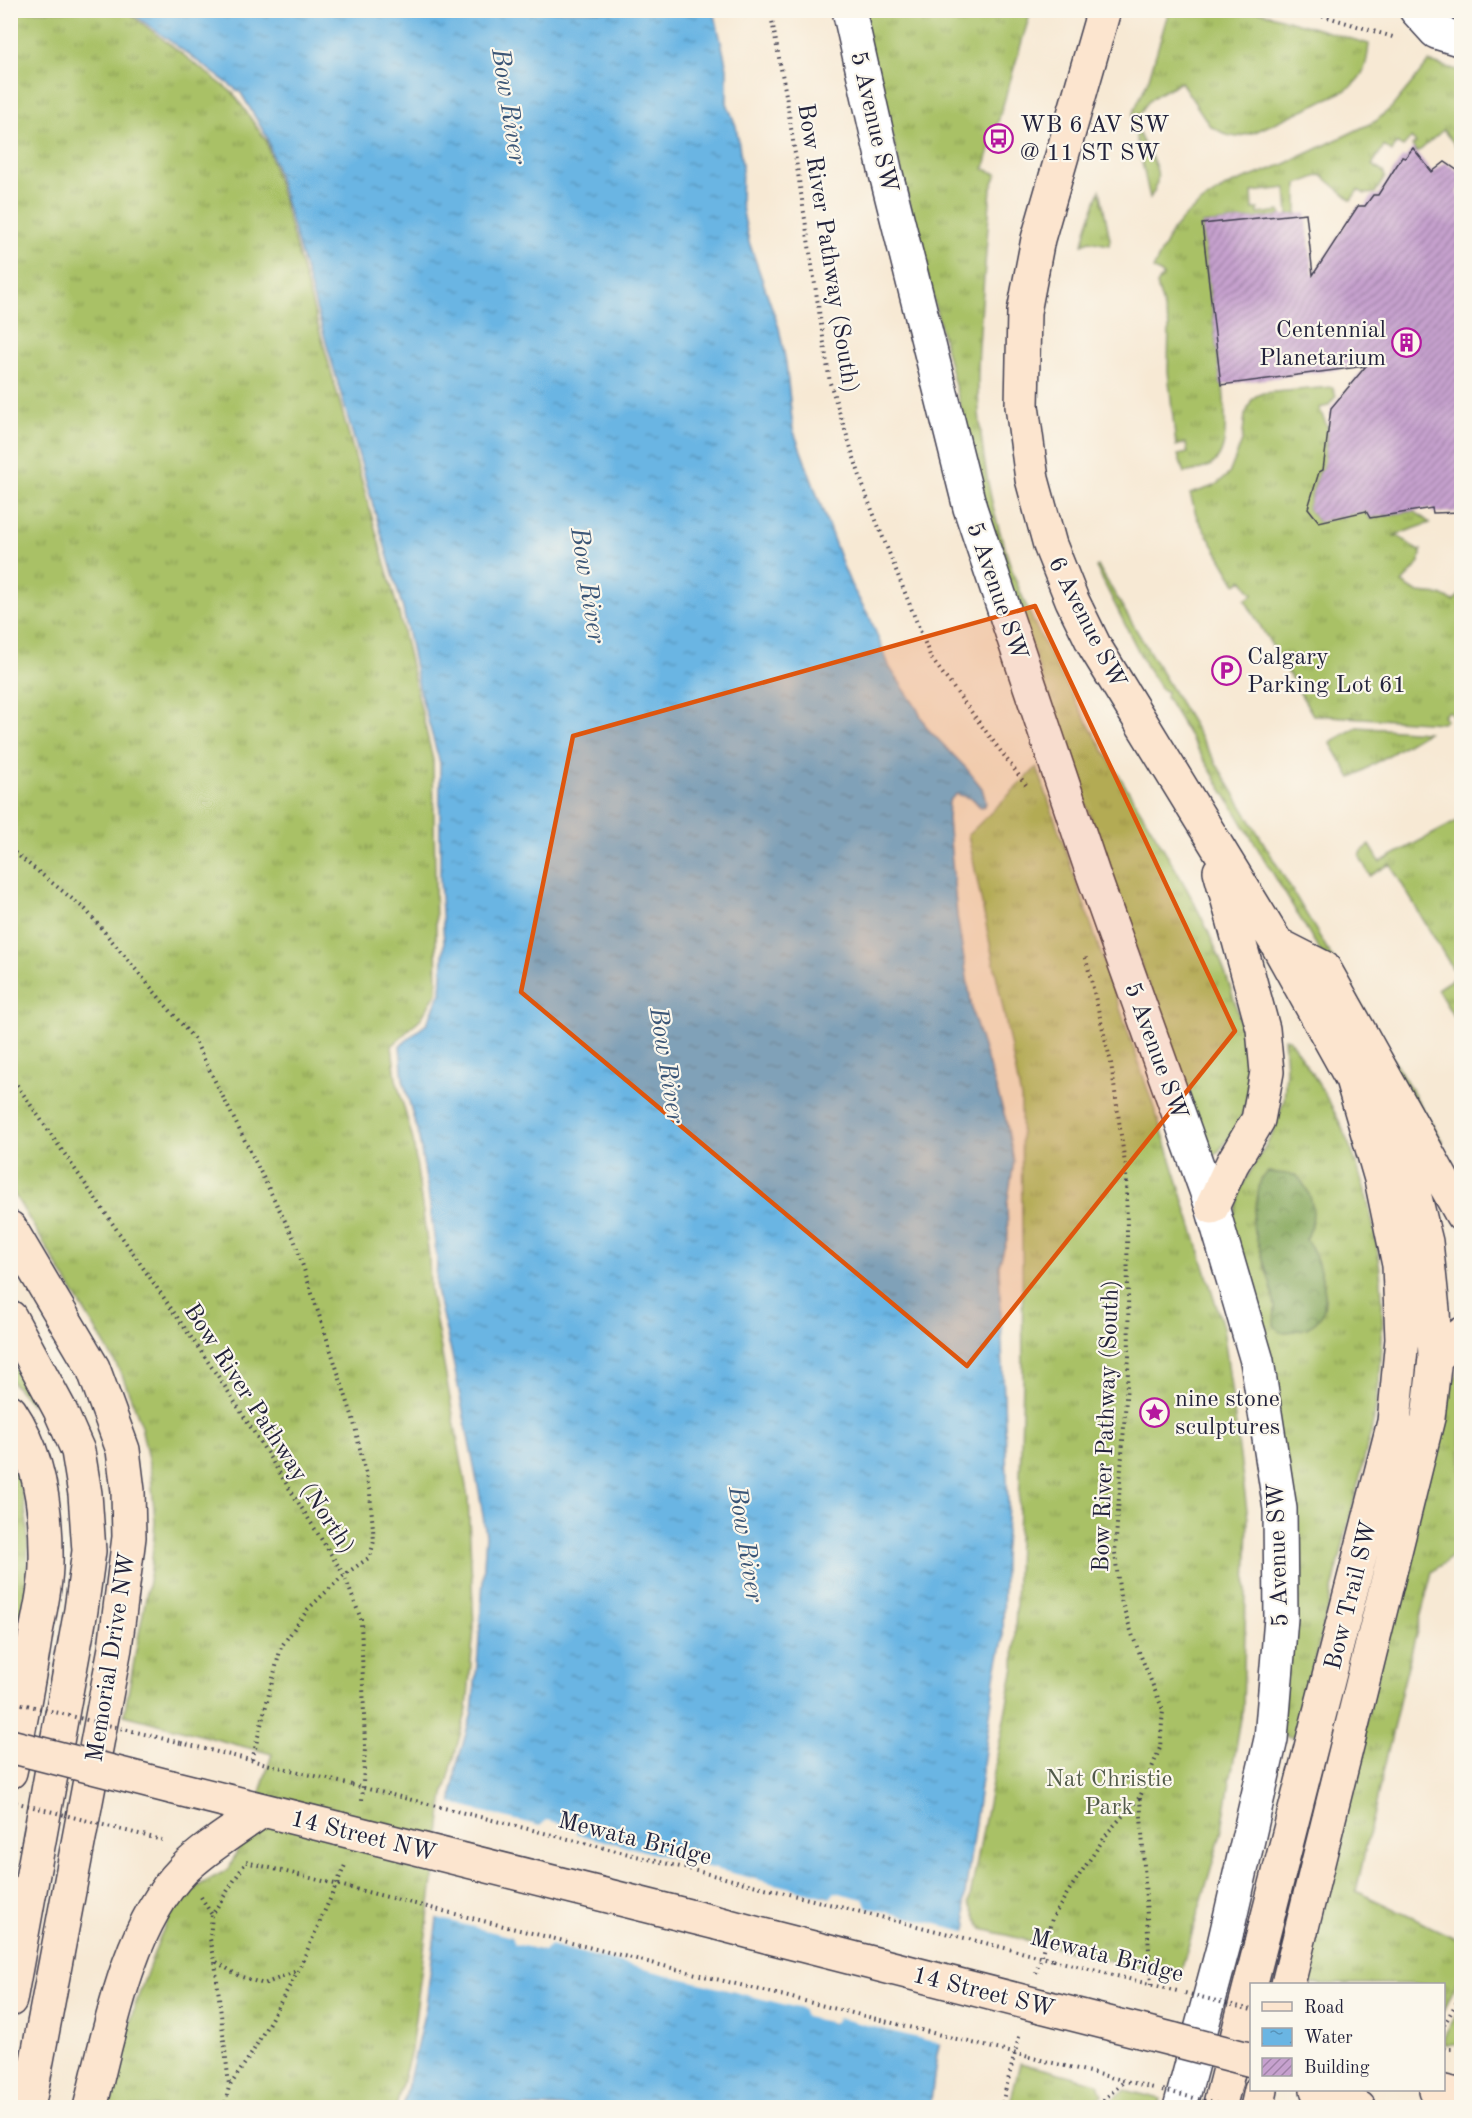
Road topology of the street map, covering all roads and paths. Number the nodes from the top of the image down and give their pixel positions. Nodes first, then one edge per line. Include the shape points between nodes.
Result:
1 (770, 10) edge
2 (849, 10) edge
3 (1104, 10) edge
4 (1305, 10) edge
5 (1416, 10) edge
6 (1398, 38) dead end
7 (1461, 40) edge
8 (1031, 793) dead end
9 (1210, 835) junction
10 (10, 849) edge
11 (1277, 944) junction
12 (1083, 947) dead end
13 (10, 1075) edge
14 (1352, 1078) junction
15 (1212, 1207) junction
16 (1461, 1215) edge
17 (10, 1228) edge
18 (10, 1317) edge
19 (1461, 1334) edge
20 (1434, 1358) junction
21 (10, 1410) edge
22 (344, 1575) junction
23 (10, 1701) edge
24 (10, 1746) edge
25 (252, 1760) junction
26 (10, 1772) edge
27 (1140, 1797) junction
28 (10, 1801) edge
29 (263, 1810) junction
30 (162, 1840) dead end
31 (717, 1923) joint
32 (215, 1961) junction
33 (298, 1971) dead end
34 (1251, 1983) edge
35 (1288, 1983) edge
36 (1151, 1985) junction
37 (1250, 1986) edge
38 (1038, 1991) junction
39 (1461, 1993) edge
40 (10, 2000) edge
41 (1250, 2010) edge
42 (1445, 2021) edge
43 (1020, 2032) dead end
44 (1445, 2049) edge
45 (1461, 2049) edge
46 (1250, 2060) edge
47 (1445, 2076) edge
48 (1461, 2076) edge
49 (1126, 2081) junction
50 (229, 2087) dead end
51 (1261, 2091) edge
52 (1318, 2091) edge
53 (1440, 2091) edge
54 (1461, 2096) edge
55 (1171, 2099) edge
56 (28, 2108) edge
57 (90, 2108) edge
58 (1001, 2108) edge
59 (1094, 2108) edge
60 (1219, 2108) edge
61 (1233, 2108) edge
62 (1257, 2108) edge
63 (1359, 2108) edge

1 - 8 path, Bow River Pathway (South) via 830,383 866,495 931,658
2 - 15 street, 5 Avenue SW via 970,508 1097,885
3 - 9 main road, 6 Avenue SW via 1038,239 1024,312 1022,406 1032,479 1050,545 1072,600 1095,647
4 - 6 path
5 - 7 street via 1437,32
9 - 11 main road, 6 Avenue SW
9 - 15 main road via 1263,1029 1267,1072 1258,1120
10 - 22 path, Bow River Pathway (North) via 87,909 194,1039 294,1239 353,1418 370,1492 374,1541 370,1557
11 - 14 main road, 6 Avenue SW
11 - 16 main road via 1324,968
12 - 27 path, Bow River Pathway (South) via 1111,1062 1126,1171 1129,1356 1115,1553 1120,1597 1163,1710 1160,1748
13 - 22 path, Bow River Pathway (North) via 224,1386
14 - 20 main road via 1374,1097 1412,1185 1426,1242
14 - 34 main road, Bow Trail SW via 1381,1179 1399,1265 1402,1339 1394,1422
15 - 55 street, 5 Avenue SW via 1257,1361 1280,1509 1281,1617 1271,1739 1224,1944
17 - 56 main road, Memorial Drive NW via 93,1368 123,1450 129,1537 115,1648
18 - 40 main road, Memorial Drive NW via 78,1451 88,1551 81,1610
19 - 20 main road
20 - 35 main road via 1428,1418
21 - 26 main road via 38,1476 44,1504 46,1566 28,1691
22 - 25 path via 308,1609 280,1647
23 - 25 path, Mewata Bridge, bridge
24 - 29 main road, 14 Street NW, bridge
25 - 36 path, Mewata Bridge, bridge
27 - 36 path
27 - 38 path, Bow River Pathway (South) via 1109,1830 1057,1910 1044,1941
28 - 30 path, bridge
29 - 31 main road, 14 Street NW, bridge
29 - 57 main road via 183,1870 163,1894 128,1970
31 - 38 main road, 14 Street SW, bridge
32 - 33 path via 239,1976 264,1984
32 - 49 path, bridge via 210,1939 212,1915 246,1862
32 - 50 path
36 - 41 path, Mewata Bridge, bridge
37 - 60 main road, Bow Trail SW
38 - 46 main road, 14 Street SW, bridge via 1175,2040
39 - 42 path
43 - 58 path
44 - 45 path
47 - 48 main road
49 - 55 path
49 - 59 path
51 - 62 main road
52 - 63 main road via 1326,2098
53 - 54 main road
55 - 61 path, bridge

